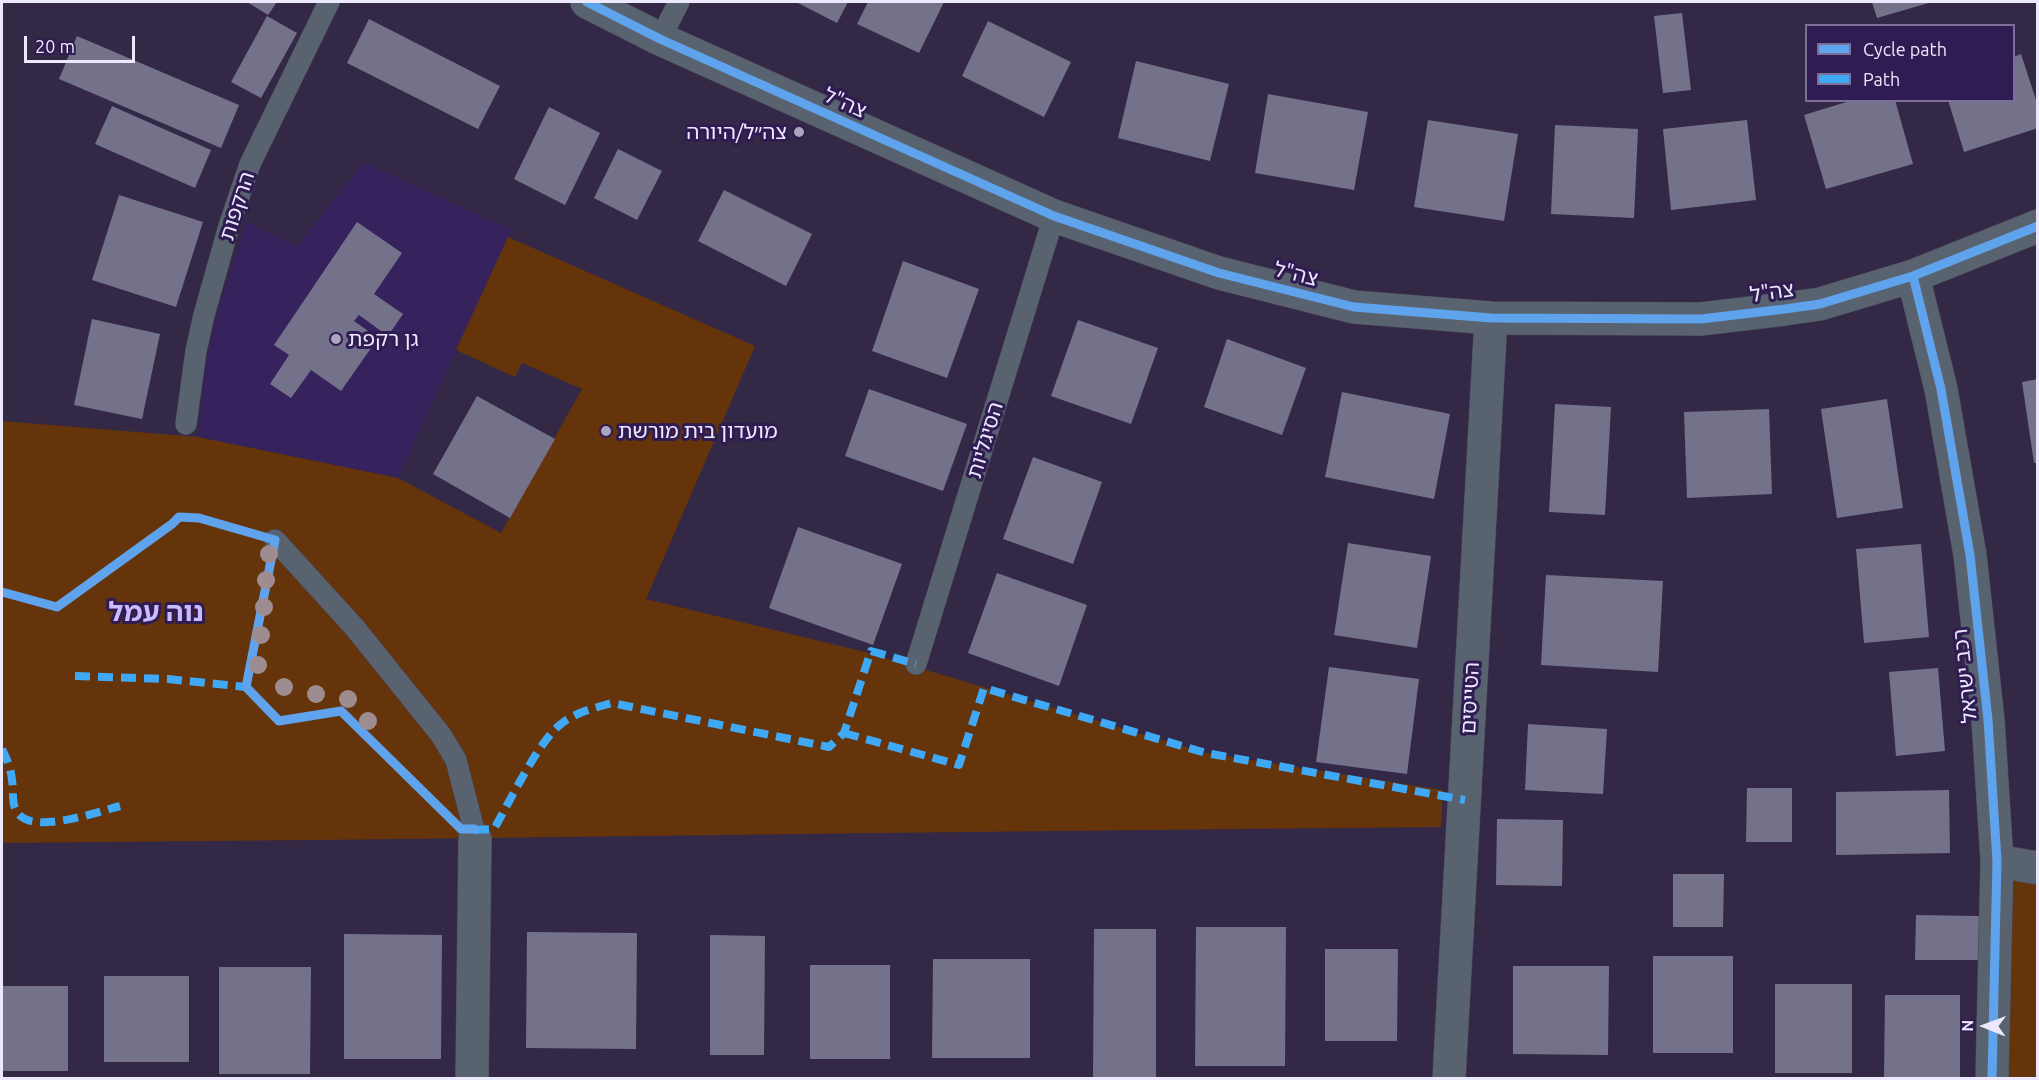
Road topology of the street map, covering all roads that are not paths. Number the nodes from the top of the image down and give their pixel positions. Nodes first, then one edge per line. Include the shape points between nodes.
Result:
1 (330, 2) edge
2 (587, 2) edge
3 (679, 2) edge
4 (660, 39) junction
5 (1054, 216) junction
6 (2037, 226) edge
7 (1913, 276) junction
8 (1491, 318) junction
9 (186, 424) dead end
10 (275, 540) dead end
11 (916, 664) dead end
12 (475, 839) joint
13 (1997, 861) junction
14 (2037, 868) edge
15 (472, 1078) edge
16 (1449, 1078) edge
17 (1992, 1078) edge

1 - 9 lane, הרקפות via 250,164 204,315
2 - 4 street, צה"ל
3 - 4 lane
4 - 5 street, צה"ל
5 - 8 street, צה"ל via 1219,273 1354,307
5 - 11 lane, הסיגליות
6 - 7 street, צה"ל
7 - 8 street, צה"ל via 1820,304 1701,319
7 - 13 street, רכב ישראל via 1941,389 1970,555 1988,720
8 - 16 street, הטייסים
10 - 12 lane via 355,628 441,735 456,760
12 - 15 street
13 - 14 street
13 - 17 street, רכב ישראל

